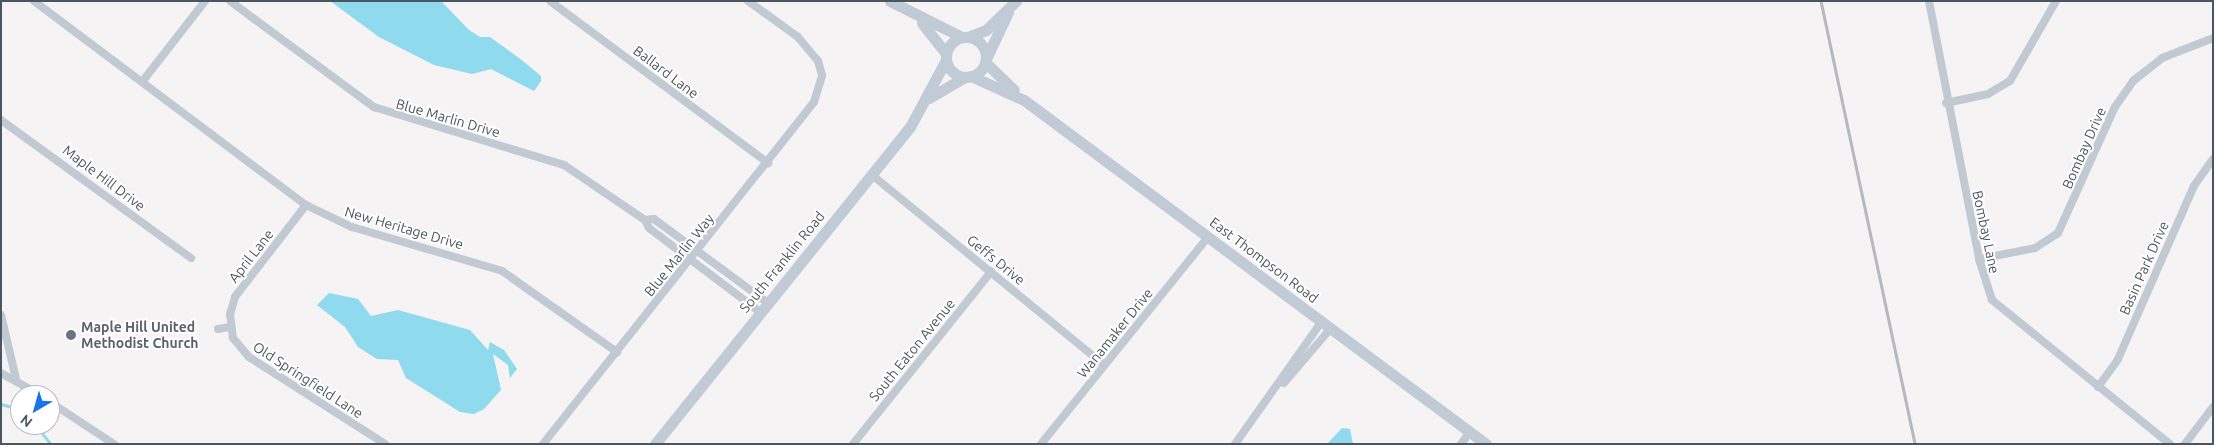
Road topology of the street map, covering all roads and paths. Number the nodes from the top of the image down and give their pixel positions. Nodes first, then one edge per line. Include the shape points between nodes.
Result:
1 (34, 1) edge
2 (205, 1) edge
3 (230, 1) edge
4 (550, 1) edge
5 (748, 1) edge
6 (890, 1) edge
7 (1929, 1) edge
8 (2056, 1) edge
9 (1012, 6) edge
10 (920, 20) junction
11 (965, 37) junction
12 (2213, 38) edge
13 (946, 57) junction
14 (986, 61) junction
15 (968, 77) junction
16 (142, 82) junction
17 (929, 98) junction
18 (1024, 100) junction
19 (1946, 103) junction
20 (1, 120) edge
21 (2213, 159) edge
22 (768, 163) junction
23 (872, 175) junction
24 (306, 205) junction
25 (645, 220) junction
26 (1208, 237) junction
27 (698, 251) junction
28 (191, 258) dead end
29 (1978, 259) junction
30 (691, 260) junction
31 (991, 272) junction
32 (768, 303) junction
33 (760, 312) junction
34 (1, 315) edge
35 (1326, 324) junction
36 (229, 327) junction
37 (218, 329) dead end
38 (617, 352) junction
39 (1104, 365) junction
40 (2, 373) edge
41 (16, 379) junction
42 (25, 385) edge
43 (2098, 388) junction
44 (2213, 407) edge
45 (60, 409) edge
46 (1477, 439) edge
47 (114, 444) edge
48 (385, 444) edge
49 (543, 444) edge
50 (655, 444) edge
51 (853, 444) edge
52 (1040, 444) edge
53 (1235, 444) edge
54 (1461, 444) edge
55 (2170, 444) edge
56 (2185, 444) edge

1 - 16 street, New Heritage Drive
2 - 16 street
3 - 25 street, Blue Marlin Drive via 374,107 564,165
4 - 22 street, Ballard Lane
5 - 22 street, Blue Marlin Way via 808,48 822,75 814,102
6 - 10 main road
7 - 19 street, Bombay Lane
8 - 19 street via 2010,81 1988,94
9 - 11 main road via 986,30
9 - 14 main road
10 - 11 main road
10 - 13 main road
11 - 13 main road via 952,43
11 - 14 main road via 982,45
12 - 29 street, Bombay Drive via 2162,58 2133,81 2115,106 2058,234 2035,248
13 - 15 main road via 951,71
13 - 17 main road, South Franklin Road
14 - 15 main road
14 - 18 main road, East Thompson Road
15 - 17 main road, South Franklin Road
15 - 18 main road, East Thompson Road
16 - 24 street, New Heritage Drive
17 - 23 main road, South Franklin Road
18 - 26 main road, East Thompson Road
19 - 29 street, Bombay Lane
20 - 28 street, Maple Hill Drive
21 - 43 street, Basin Park Drive via 2194,186 2118,359
22 - 27 street, Blue Marlin Way
23 - 31 street, Geffs Drive
23 - 32 main road, South Franklin Road
24 - 36 street, April Lane via 235,297
24 - 38 street, New Heritage Drive via 352,227 502,271
25 - 27 street, Blue Marlin Drive via 654,220
25 - 30 street, Blue Marlin Drive via 649,228
26 - 35 main road, East Thompson Road
26 - 39 street, Wanamaker Drive
27 - 30 street, Blue Marlin Way
27 - 32 street, Blue Marlin Drive
29 - 43 street, Bombay Lane via 1992,300 2006,316
30 - 33 street, Blue Marlin Drive
30 - 38 street, Blue Marlin Way
31 - 39 street, Geffs Drive
31 - 51 street, South Eaton Avenue
32 - 33 main road, South Franklin Road
33 - 50 main road, South Franklin Road
34 - 41 street
35 - 46 main road, East Thompson Road
35 - 53 street
36 - 37 street
36 - 48 street, Old Springfield Lane via 240,349 250,357
38 - 49 street, Blue Marlin Way
39 - 52 street, Wanamaker Drive
40 - 41 street
41 - 42 street
43 - 55 street, Bombay Lane
44 - 56 street
45 - 47 street
46 - 54 street

